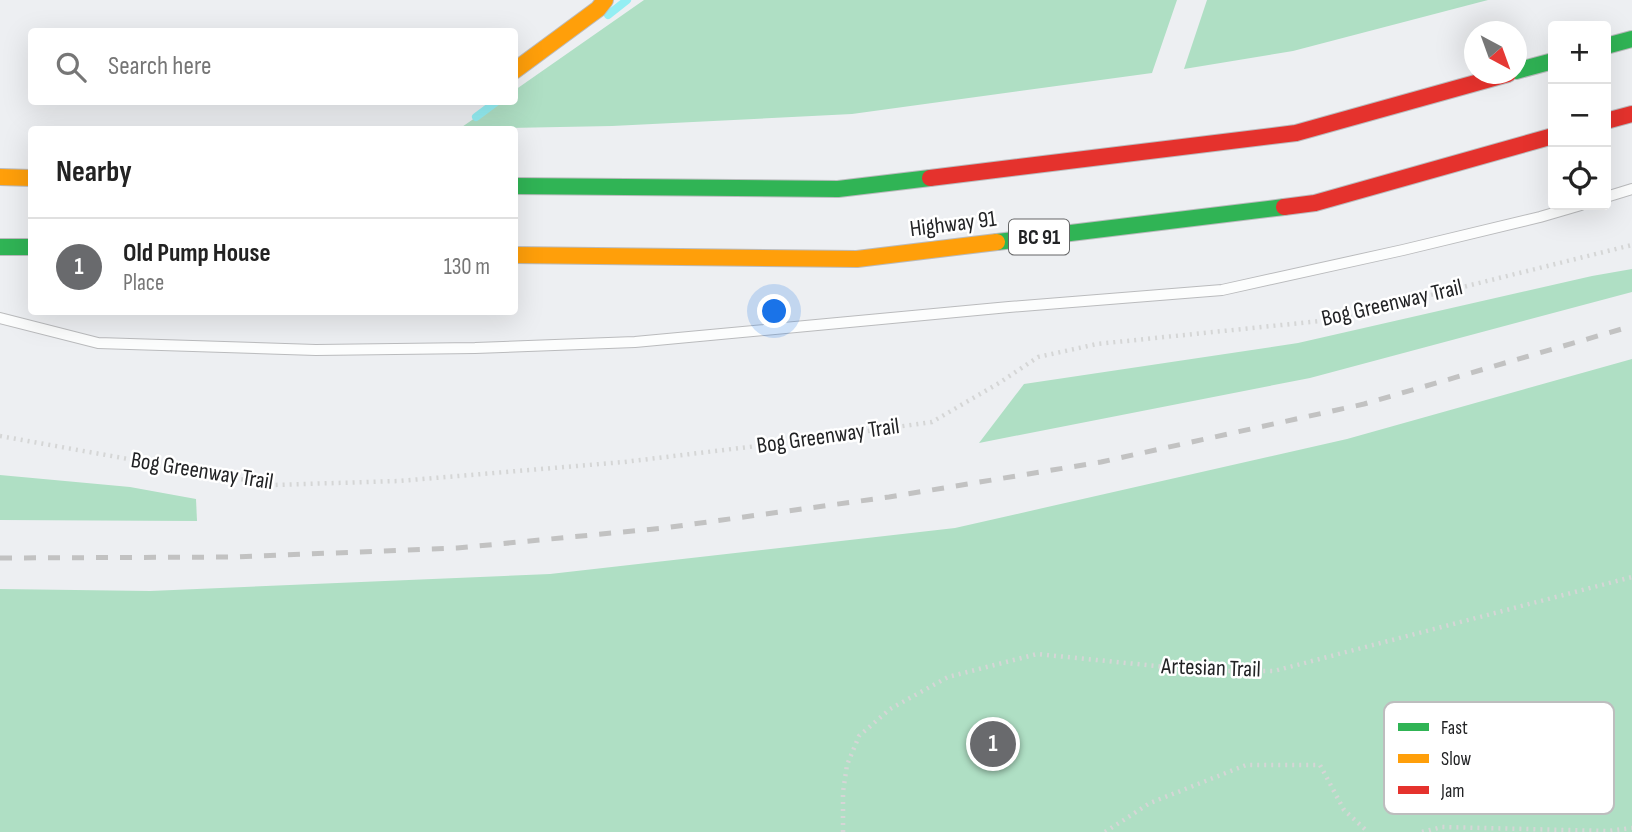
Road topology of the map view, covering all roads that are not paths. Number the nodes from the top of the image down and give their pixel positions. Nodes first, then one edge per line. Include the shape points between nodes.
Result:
1 (605, 0) edge
2 (1632, 39) edge
3 (1611, 45) edge
4 (1548, 62) edge
5 (518, 68) edge
6 (1527, 68) edge
7 (1473, 84) edge
8 (1632, 114) edge
9 (1611, 120) edge
10 (1548, 137) edge
11 (0, 177) edge
12 (28, 178) edge
13 (518, 186) edge
14 (1632, 190) edge
15 (1611, 196) edge
16 (1564, 210) edge
17 (0, 247) edge
18 (28, 247) edge
19 (518, 255) edge
20 (0, 317) edge

1 - 5 main road
2 - 3 main road
4 - 6 main road
7 - 13 main road via 1296,134 838,189
8 - 9 main road
10 - 19 main road, Highway 91 / BC 91 via 1315,203 858,259
11 - 12 main road
14 - 15 lane
16 - 20 lane via 1222,290 635,342 329,349 98,343
17 - 18 main road

